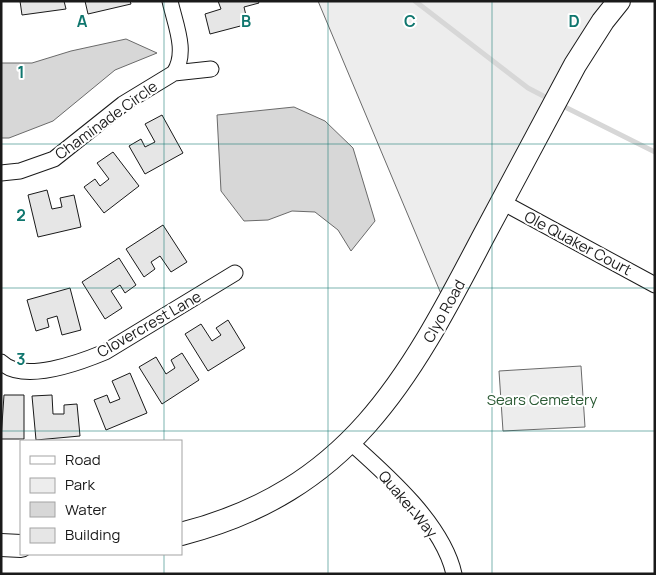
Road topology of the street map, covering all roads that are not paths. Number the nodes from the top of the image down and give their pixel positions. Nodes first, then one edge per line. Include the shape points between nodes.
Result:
1 (170, 1) edge
2 (619, 1) edge
3 (211, 68) dead end
4 (174, 73) junction
5 (1, 173) edge
6 (502, 202) junction
7 (235, 273) dead end
8 (655, 285) edge
9 (1, 362) edge
10 (350, 442) junction
11 (182, 534) edge
12 (1, 545) edge
13 (20, 546) edge
14 (454, 574) edge

1 - 4 street via 182,53 180,65
2 - 6 street, Clyo Road via 575,65
3 - 4 street, Chaminade Circle
4 - 5 street, Chaminade Circle via 123,104 54,159 20,171
6 - 8 street, Ole Quaker Court
6 - 10 street, Clyo Road via 425,346 378,412
7 - 9 street, Clovercrest Lane via 105,352 81,362 30,371 12,369
10 - 11 street, Clyo Road via 323,466 259,506 216,525
10 - 14 street, Quaker Way via 420,512 435,532
12 - 13 street

